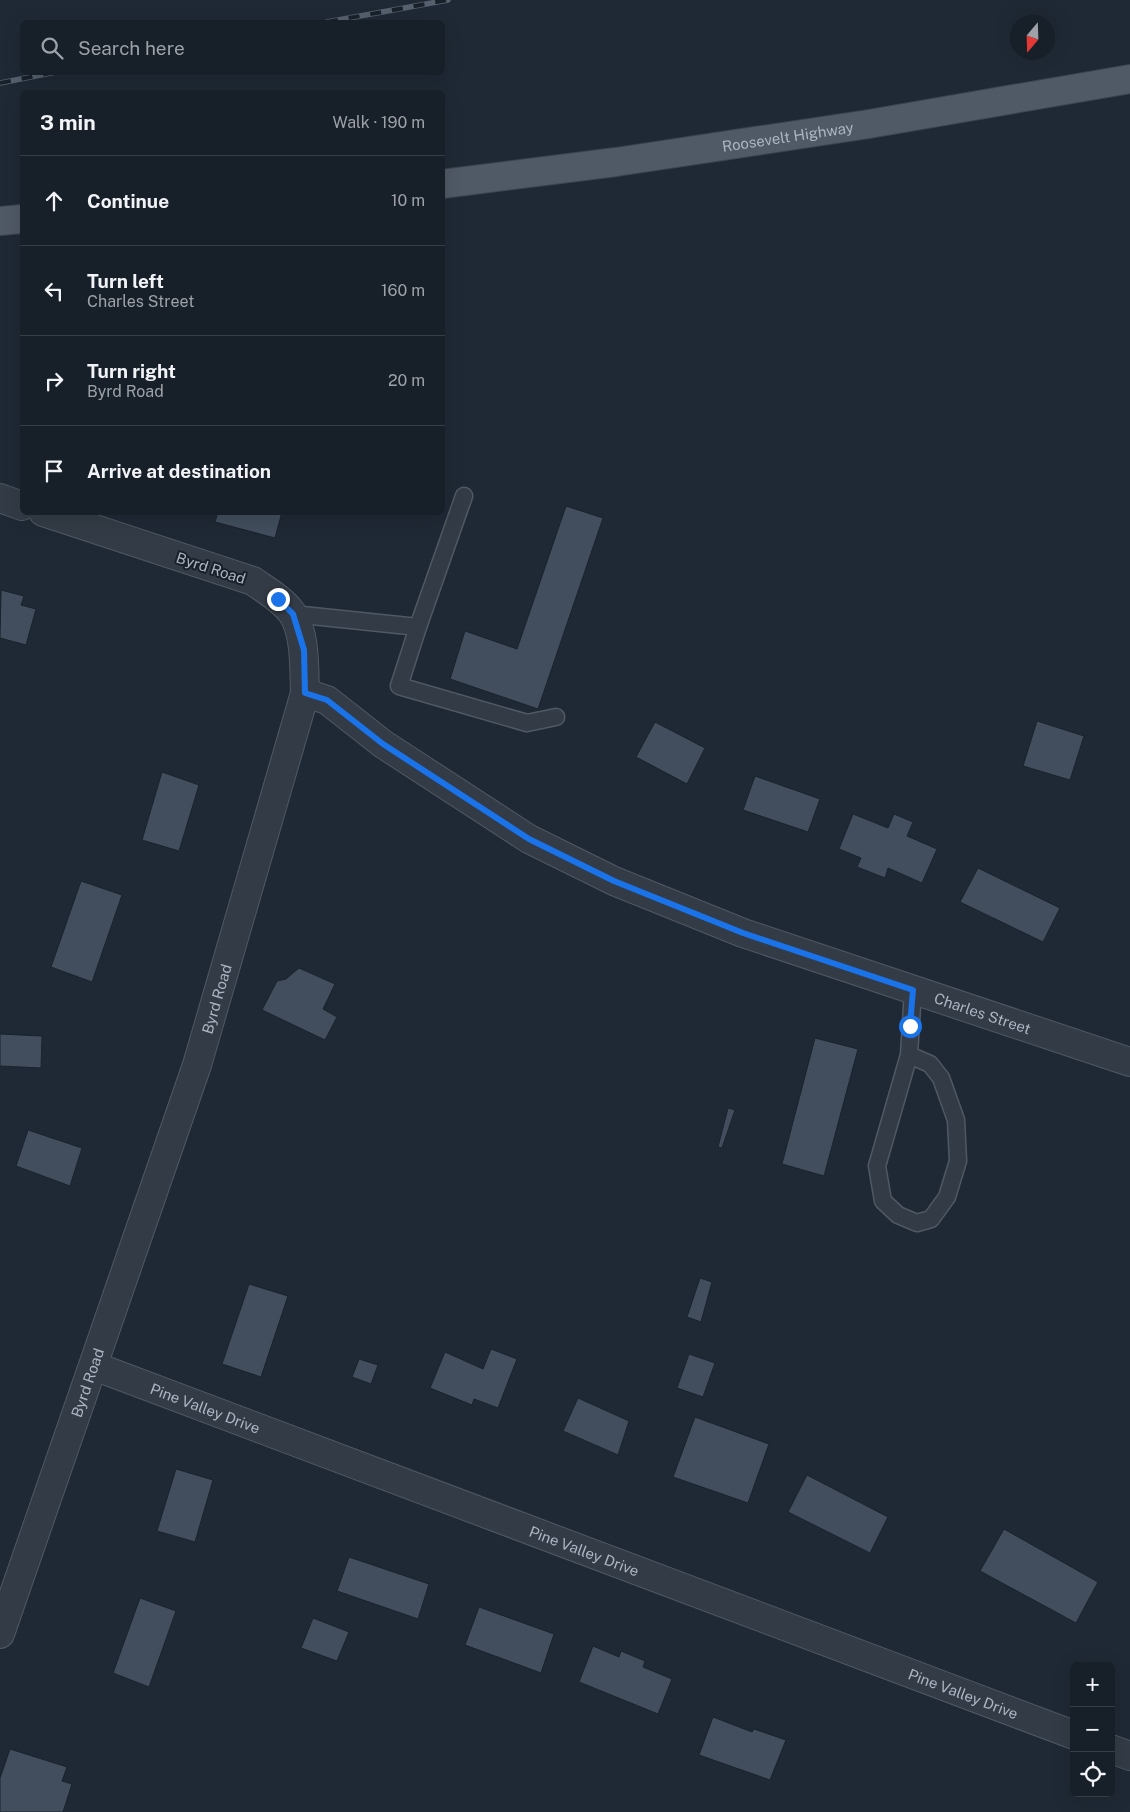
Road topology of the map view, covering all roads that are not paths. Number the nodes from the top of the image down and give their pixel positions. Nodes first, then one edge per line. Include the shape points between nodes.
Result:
1 (1130, 78) edge
2 (445, 184) edge
3 (20, 219) edge
4 (0, 221) edge
5 (464, 496) dead end
6 (0, 498) edge
7 (20, 505) edge
8 (53, 515) edge
9 (293, 614) junction
10 (418, 628) junction
11 (305, 693) junction
12 (556, 717) dead end
13 (913, 990) junction
14 (909, 1054) junction
15 (1130, 1062) edge
16 (94, 1366) junction
17 (0, 1634) edge
18 (1070, 1733) edge
19 (1115, 1750) edge
20 (1130, 1756) edge

1 - 2 main road, Roosevelt Highway via 850,127
3 - 4 main road
5 - 10 lane
6 - 7 street
8 - 9 street, Byrd Road via 253,582
9 - 10 lane
9 - 11 street, Byrd Road via 304,650
10 - 12 lane via 399,686 527,723
11 - 13 street, Charles Street via 327,700 383,744 529,839 614,881 743,933
11 - 16 street, Byrd Road via 197,1065
13 - 14 lane
13 - 15 street, Charles Street
14 - 14 lane via 877,1166 883,1201 898,1215 917,1223 931,1219 947,1198 958,1162 956,1120 941,1078 930,1064
16 - 17 street, Byrd Road
16 - 18 street, Pine Valley Drive
19 - 20 street

